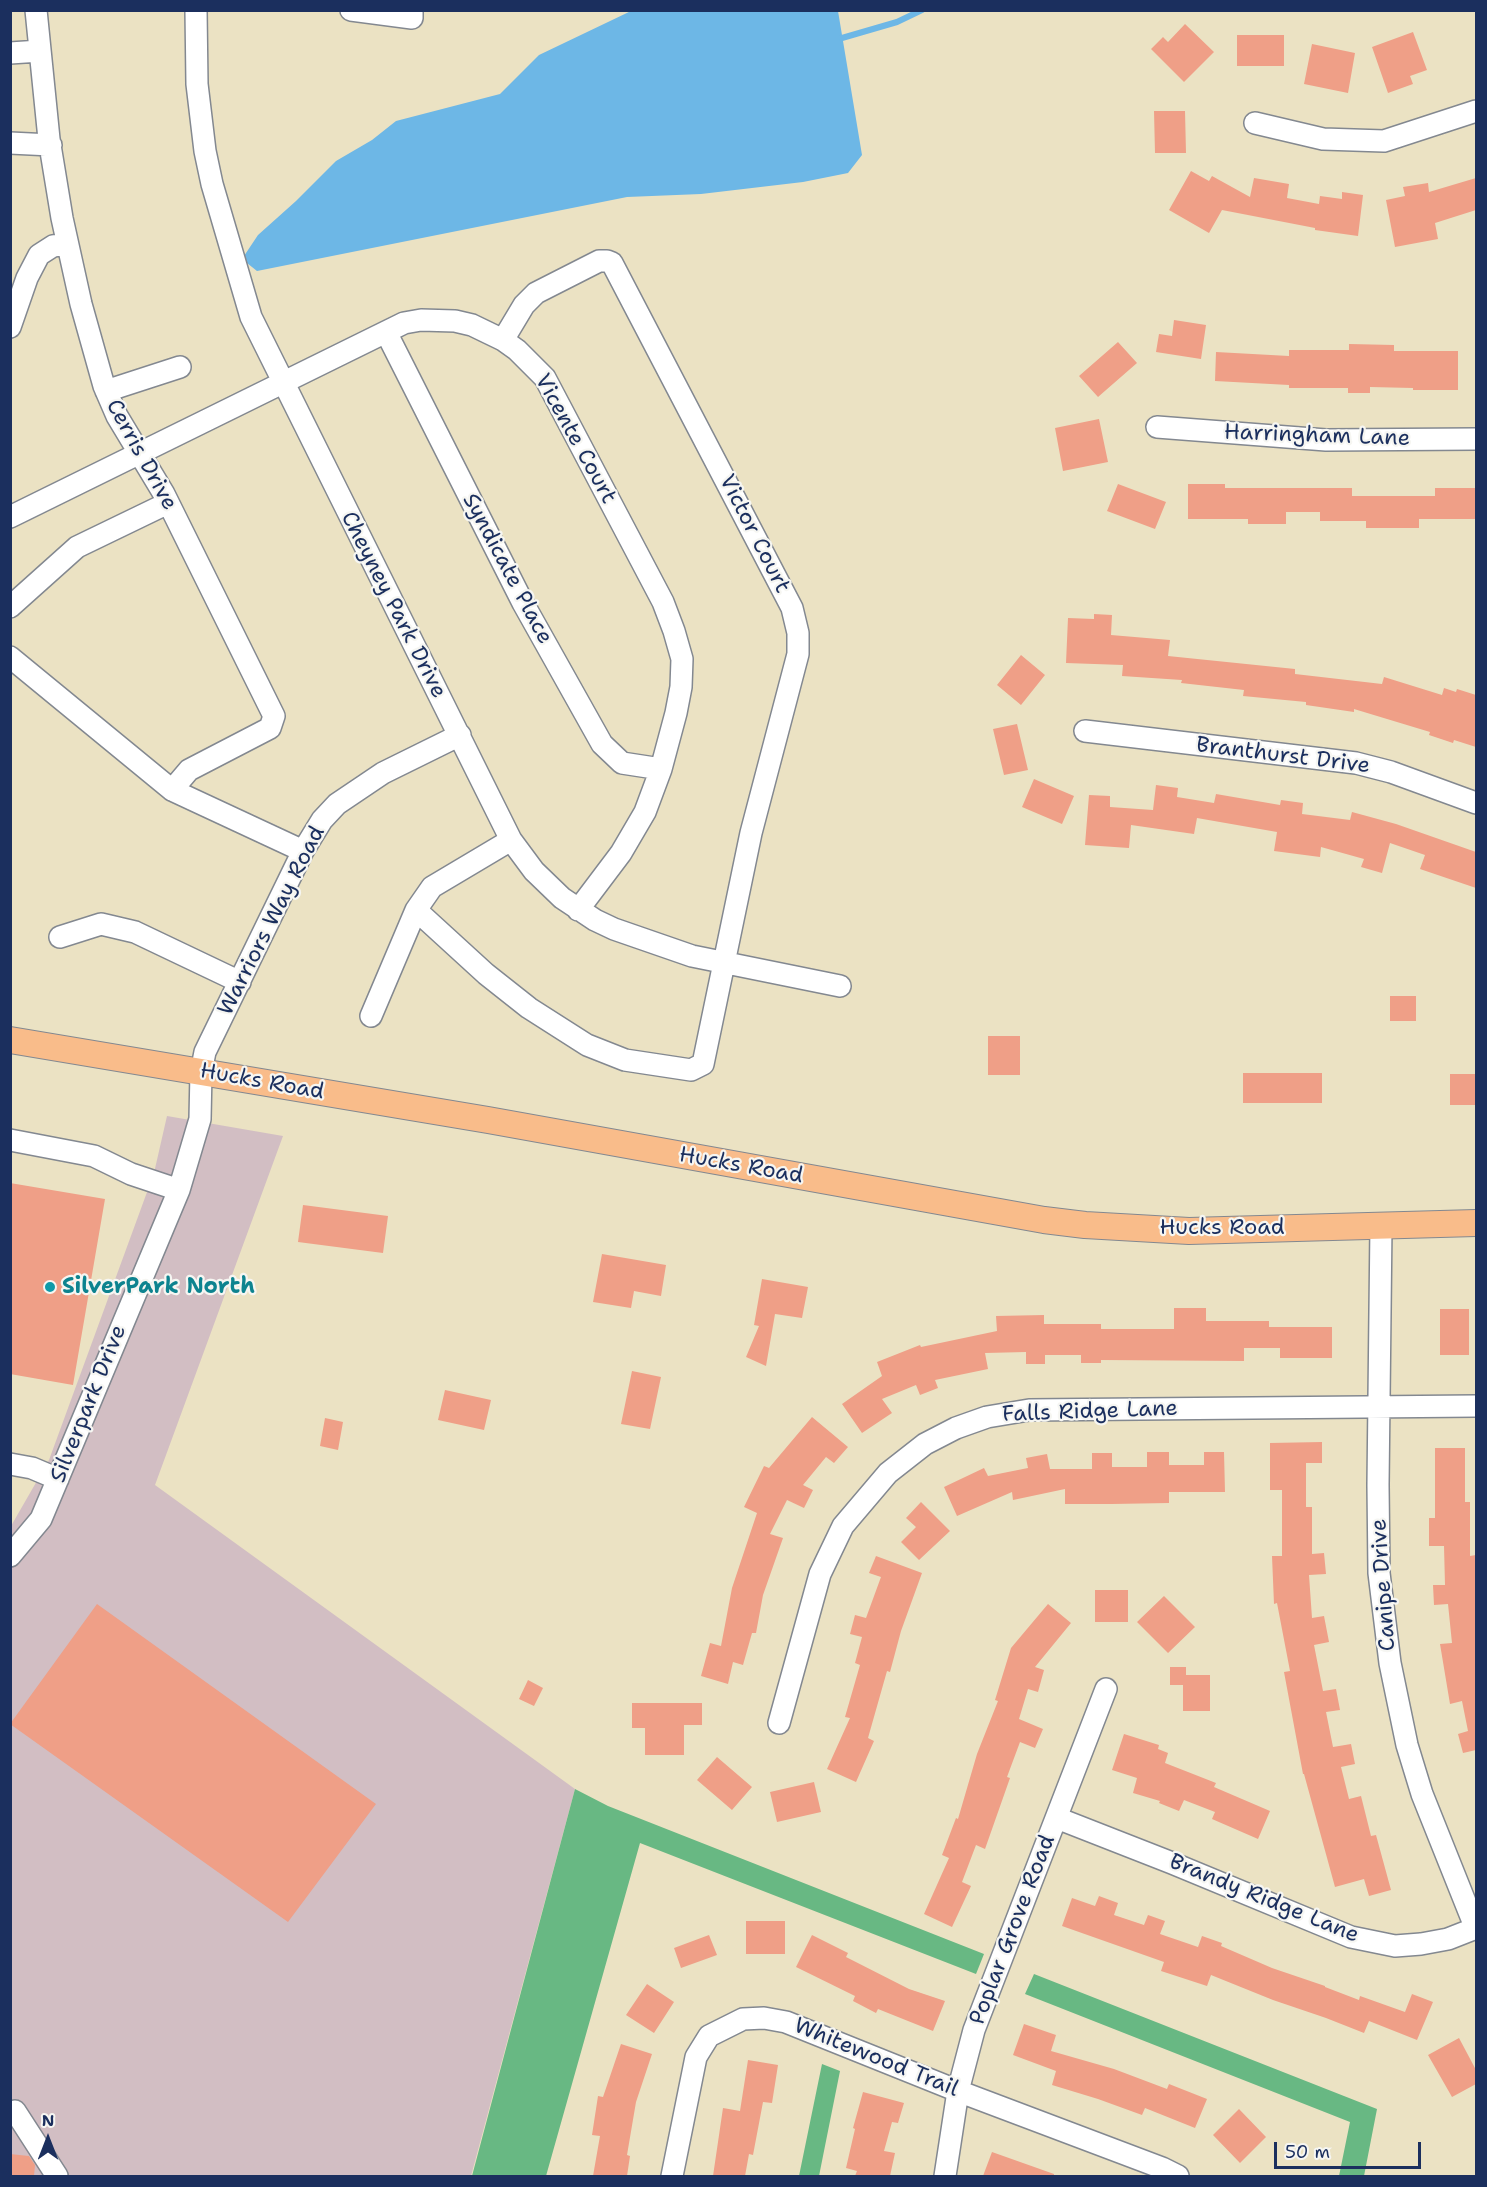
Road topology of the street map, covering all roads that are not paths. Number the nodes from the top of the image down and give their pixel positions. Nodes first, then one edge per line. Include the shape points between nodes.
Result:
1 (36, 10) edge
2 (196, 10) edge
3 (351, 10) edge
4 (412, 10) edge
5 (40, 51) junction
6 (10, 53) edge
7 (1476, 111) edge
8 (1255, 123) dead end
9 (10, 143) edge
10 (51, 145) junction
11 (67, 243) junction
12 (10, 327) edge
13 (386, 332) junction
14 (503, 340) junction
15 (180, 367) dead end
16 (283, 384) junction
17 (106, 390) junction
18 (1157, 427) dead end
19 (1476, 439) edge
20 (139, 454) junction
21 (168, 502) junction
22 (10, 517) edge
23 (10, 607) edge
24 (10, 657) edge
25 (1085, 732) dead end
26 (460, 735) junction
27 (661, 769) junction
28 (172, 790) junction
29 (1476, 803) edge
30 (511, 840) junction
31 (303, 851) junction
32 (416, 909) junction
33 (578, 909) junction
34 (60, 937) dead end
35 (723, 962) junction
36 (240, 982) junction
37 (840, 986) dead end
38 (371, 1016) dead end
39 (10, 1040) edge
40 (201, 1072) junction
41 (10, 1140) edge
42 (179, 1190) junction
43 (1476, 1223) edge
44 (1381, 1225) junction
45 (1476, 1406) edge
46 (1379, 1407) junction
47 (10, 1464) edge
48 (58, 1479) junction
49 (10, 1556) edge
50 (1106, 1689) dead end
51 (779, 1723) dead end
52 (1057, 1818) junction
53 (1476, 1929) edge
54 (958, 2091) junction
55 (10, 2113) edge
56 (57, 2176) edge
57 (672, 2176) edge
58 (945, 2176) edge
59 (1178, 2176) edge

1 - 5 street, Cerris Drive
2 - 16 street, Cheyney Park Drive via 200,117 212,184 251,317
3 - 4 street via 412,18
5 - 6 street
5 - 10 street, Cerris Drive
7 - 8 street via 1384,141 1323,139
9 - 10 street
10 - 11 street, Cerris Drive
11 - 12 street via 39,255
11 - 17 street, Cerris Drive
13 - 14 street, Vicente Court via 404,323 438,320 472,325
13 - 16 street, Vicente Court
13 - 27 street, Syndicate Place via 523,603 602,744 622,763
14 - 27 street, Vicente Court via 545,378 674,631 681,659 681,687
14 - 35 street, Victor Court via 524,305 537,293 598,261 612,263 792,608 798,654 751,833
15 - 17 street
16 - 20 street, Vicente Court
16 - 26 street, Cheyney Park Drive
17 - 20 street, Cerris Drive
18 - 19 street, Harringham Lane via 1326,440
20 - 21 street, Cerris Drive
20 - 22 street, Vicente Court
21 - 23 street via 77,547
21 - 28 street, Cerris Drive via 274,716 270,728 189,770
24 - 28 street
25 - 29 street, Branthurst Drive via 1356,763
26 - 30 street, Cheyney Park Drive
26 - 31 street, Warriors Way Road via 383,773 337,804
27 - 33 street, Vicente Court via 636,830
28 - 31 street
30 - 32 street via 432,887
30 - 33 street, Cheyney Park Drive via 548,885
31 - 36 street, Warriors Way Road
32 - 35 street via 529,1008 587,1045 625,1060 691,1070 703,1064
32 - 38 street
33 - 35 street, Cheyney Park Drive via 639,939
34 - 36 street via 101,924 135,932
35 - 37 street, Cheyney Park Drive
36 - 40 street, Warriors Way Road via 206,1052
39 - 40 main road, Hucks Road
40 - 42 street, Silverpark Drive via 200,1119
40 - 44 main road, Hucks Road via 1044,1220 1189,1231
41 - 42 street via 94,1156
42 - 48 street, Silverpark Drive
43 - 44 main road, Hucks Road
44 - 46 street, Canipe Drive
45 - 46 street, Falls Ridge Lane
46 - 51 street, Falls Ridge Lane via 1029,1410 987,1417 925,1444 888,1473 843,1526 820,1574
46 - 53 street, Canipe Drive via 1379,1573 1392,1674 1422,1794
47 - 48 street
48 - 49 street, Silverpark Drive via 41,1519
50 - 52 street, Poplar Grove Road
52 - 53 street, Brandy Ridge Lane via 1351,1937 1395,1946 1448,1939
52 - 54 street, Poplar Grove Road via 974,2030
54 - 57 street, Whitewood Trail via 786,2022 743,2019 709,2036 696,2057
54 - 58 street, Poplar Grove Road
54 - 59 street, Whitewood Trail
55 - 56 street via 15,2111

